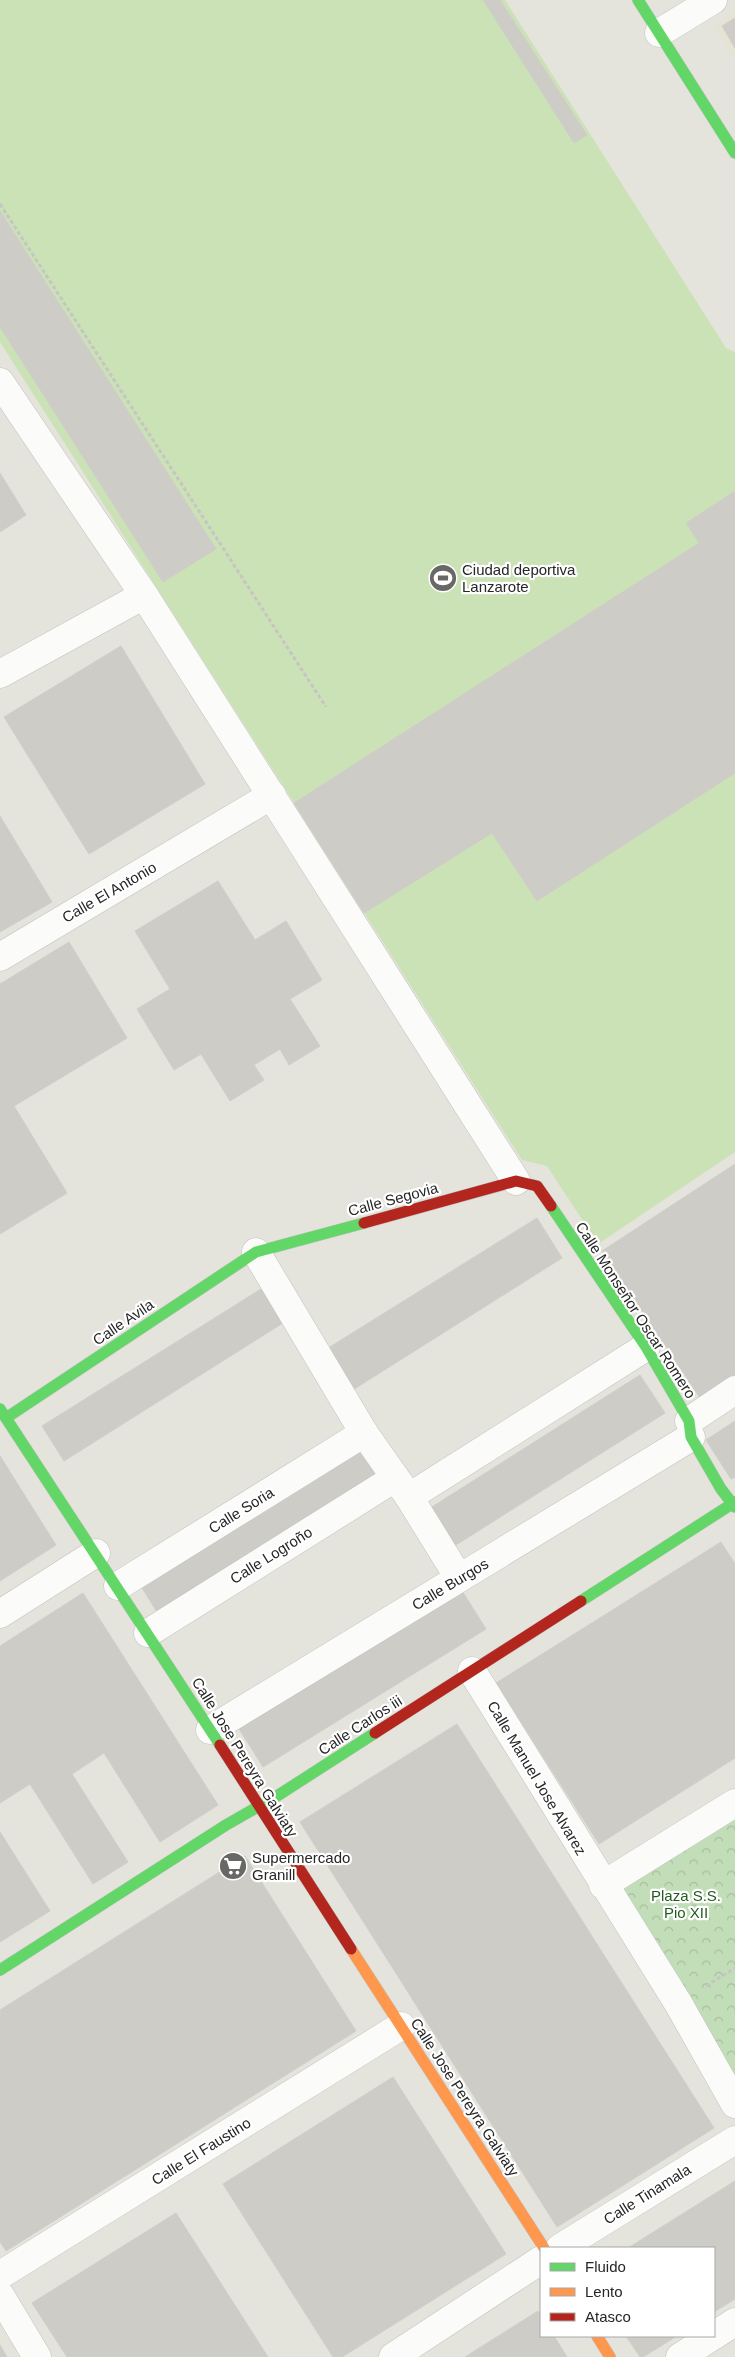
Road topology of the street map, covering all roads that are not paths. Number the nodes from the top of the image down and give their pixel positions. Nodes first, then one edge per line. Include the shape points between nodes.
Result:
1 (638, 0) edge
2 (713, 0) edge
3 (660, 33) junction
4 (735, 153) edge
5 (0, 382) edge
6 (144, 595) junction
7 (0, 674) edge
8 (272, 795) junction
9 (0, 956) edge
10 (527, 1183) junction
11 (256, 1252) junction
12 (646, 1347) junction
13 (735, 1390) edge
14 (3, 1413) edge
15 (690, 1429) junction
16 (364, 1433) junction
17 (402, 1487) junction
18 (734, 1504) edge
19 (96, 1553) junction
20 (459, 1578) junction
21 (118, 1586) junction
22 (0, 1614) edge
23 (148, 1632) junction
24 (472, 1671) junction
25 (210, 1730) junction
26 (735, 1803) edge
27 (259, 1805) junction
28 (603, 1885) junction
29 (0, 1970) edge
30 (401, 2026) junction
31 (735, 2104) edge
32 (735, 2140) edge
33 (543, 2247) edge
34 (562, 2247) edge
35 (540, 2261) edge
36 (0, 2275) edge
37 (0, 2295) edge
38 (735, 2322) edge
39 (715, 2335) edge
40 (598, 2337) edge
41 (711, 2337) edge
42 (37, 2357) edge
43 (393, 2357) edge
44 (610, 2357) edge
45 (680, 2357) edge

1 - 3 street
2 - 3 street
3 - 4 street
5 - 6 street
6 - 7 street
6 - 8 street
8 - 9 street, Calle El Antonio
8 - 10 street
10 - 11 street, Calle Segovia
10 - 12 street, Calle Monseñor Oscar Romero
11 - 14 street, Calle Avila
11 - 16 street
12 - 15 street, Calle Monseñor Oscar Romero
12 - 17 street, Calle Logroño
13 - 15 street, Calle Burgos
14 - 19 street, Calle Jose Pereyra Galviaty
15 - 18 street, Calle Monseñor Oscar Romero
15 - 20 street, Calle Burgos
16 - 17 street
16 - 21 street, Calle Soria
17 - 20 street
17 - 23 street, Calle Logroño
18 - 24 street, Calle Carlos iii
19 - 21 street, Calle Jose Pereyra Galviaty
19 - 22 street
20 - 25 street, Calle Burgos
21 - 23 street, Calle Jose Pereyra Galviaty
23 - 25 street, Calle Jose Pereyra Galviaty
24 - 27 street, Calle Carlos iii
24 - 28 street, Calle Manuel Jose Alvarez
25 - 27 street, Calle Jose Pereyra Galviaty
26 - 28 street
27 - 29 street, Calle Carlos iii
27 - 30 street, Calle Jose Pereyra Galviaty
28 - 31 street via 678,2003
30 - 33 street, Calle Jose Pereyra Galviaty
30 - 36 street, Calle El Faustino
32 - 34 street, Calle Tinamala
35 - 43 street
37 - 42 street
38 - 39 street
40 - 44 street
41 - 45 street

